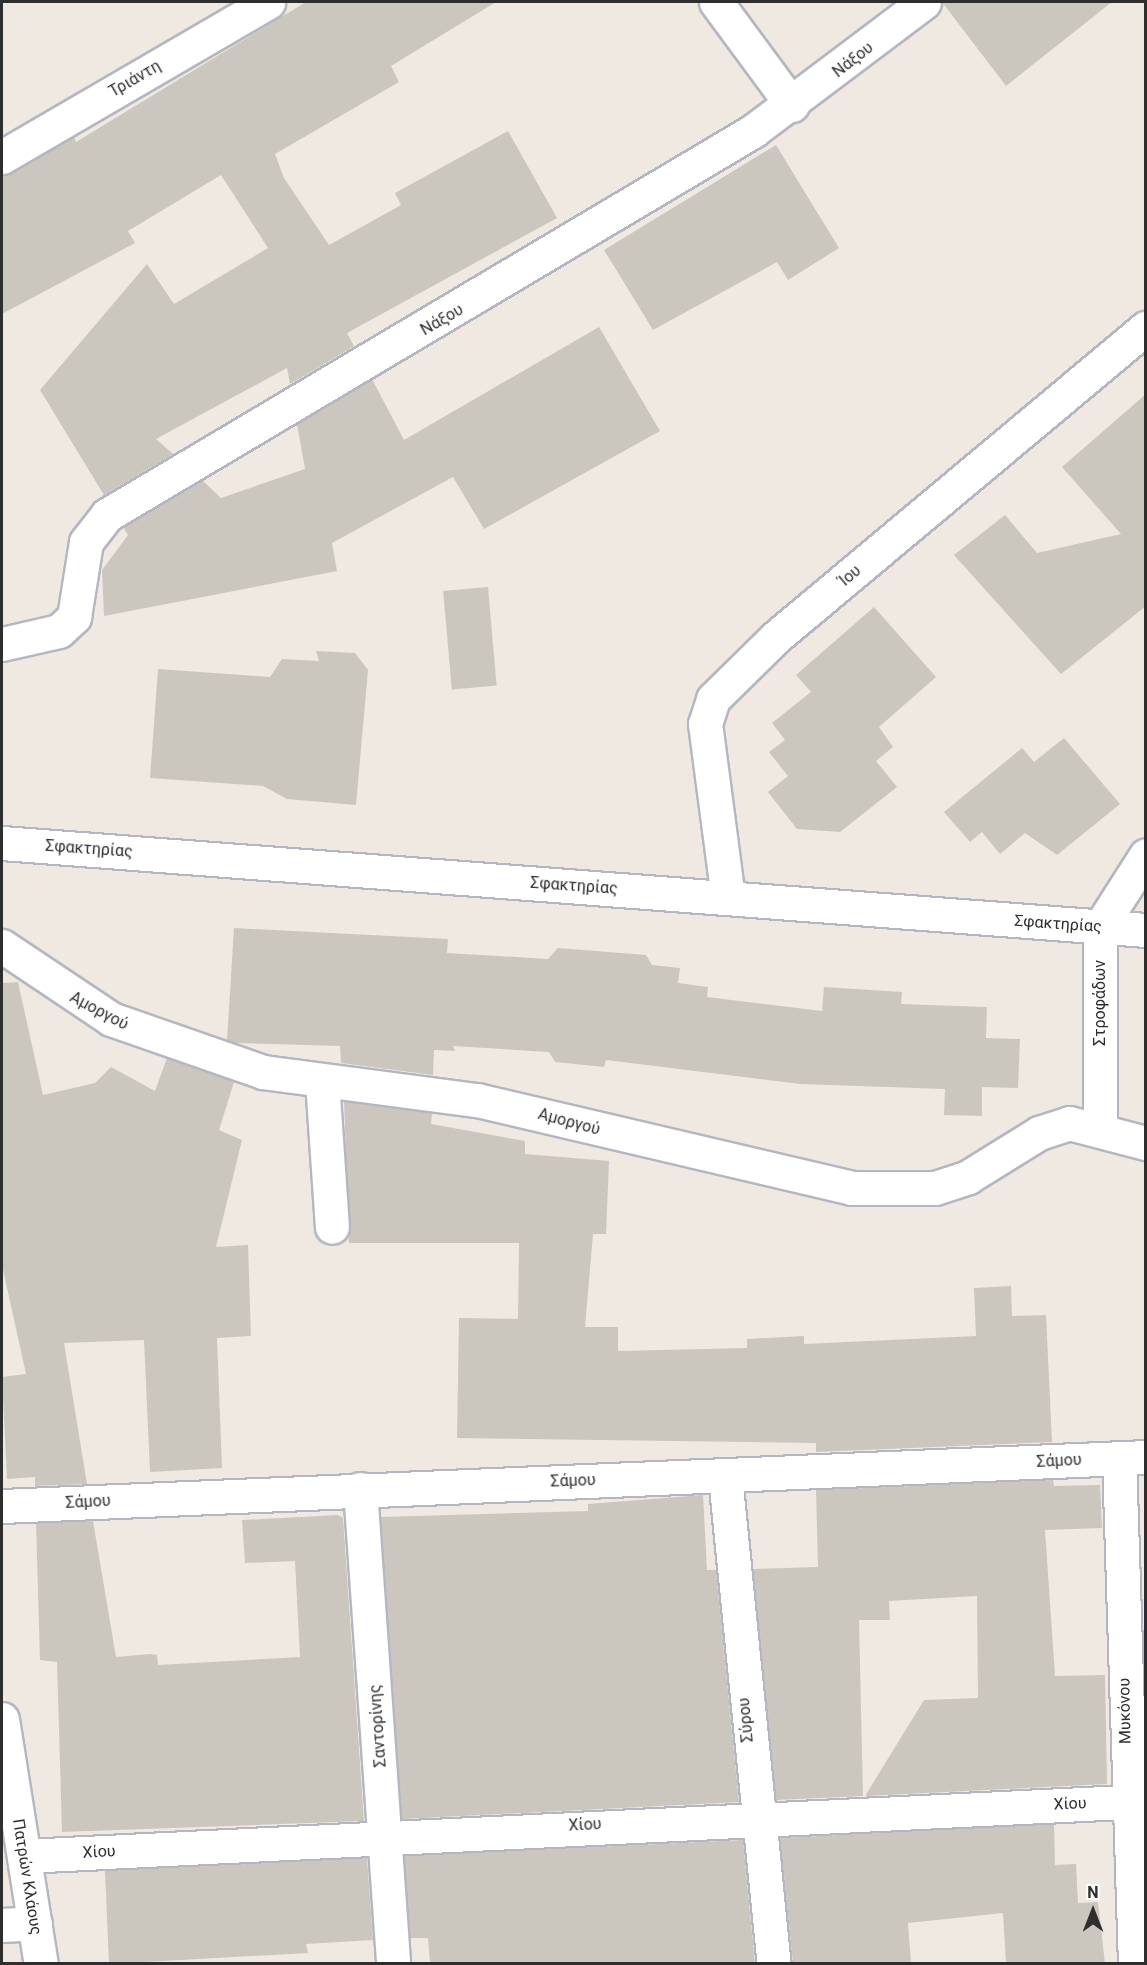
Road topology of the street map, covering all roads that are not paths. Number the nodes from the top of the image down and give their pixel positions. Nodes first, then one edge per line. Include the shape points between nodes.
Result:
1 (268, 2) edge
2 (716, 2) edge
3 (924, 2) edge
4 (792, 105) junction
5 (2, 158) edge
6 (1146, 328) edge
7 (2, 644) edge
8 (2, 843) edge
9 (1146, 855) edge
10 (728, 898) junction
11 (1100, 927) junction
12 (1146, 930) edge
13 (2, 946) edge
14 (322, 1081) junction
15 (1100, 1128) junction
16 (1146, 1143) edge
17 (332, 1227) dead end
18 (1132, 1457) edge
19 (725, 1476) junction
20 (360, 1489) junction
21 (2, 1506) edge
22 (2, 1719) edge
23 (1137, 1801) edge
24 (755, 1816) junction
25 (386, 1836) junction
26 (24, 1856) junction
27 (35, 1923) junction
28 (2, 1925) edge
29 (41, 1964) edge
30 (393, 1964) edge
31 (774, 1964) edge
32 (1135, 1964) edge

1 - 5 street, Τριάντη
2 - 4 street
3 - 4 street, Νάξου
4 - 7 street, Νάξου via 500,286 107,515 86,542 74,617 58,631
6 - 10 street, Ίου via 776,637 713,699 705,724
8 - 10 street, Σφακτηρίας
9 - 11 street
10 - 11 street, Σφακτηρίας
11 - 12 street, Σφακτηρίας
11 - 15 street, Στροφάδων
13 - 14 street, Αμοργού via 62,991 133,1029 263,1072
14 - 15 street, Αμοργού via 385,1084 477,1100 677,1150 871,1190 935,1188 968,1177 1053,1126
14 - 17 street
15 - 16 street, Αμοργού
18 - 19 street, Σάμου
18 - 23 street, Μυκόνου
19 - 20 street, Σάμου
19 - 24 street, Σύρου
20 - 21 street, Σάμου
20 - 25 street, Σαντορίνης
22 - 26 street, Πατρών Κλάους
23 - 24 street, Χίου
23 - 32 street, Μυκόνου
24 - 25 street, Χίου
24 - 31 street, Σύρου
25 - 26 street, Χίου
25 - 30 street, Σαντορίνης
26 - 27 street, Πατρών Κλάους
27 - 28 street
27 - 29 street, Πατρών Κλάους

